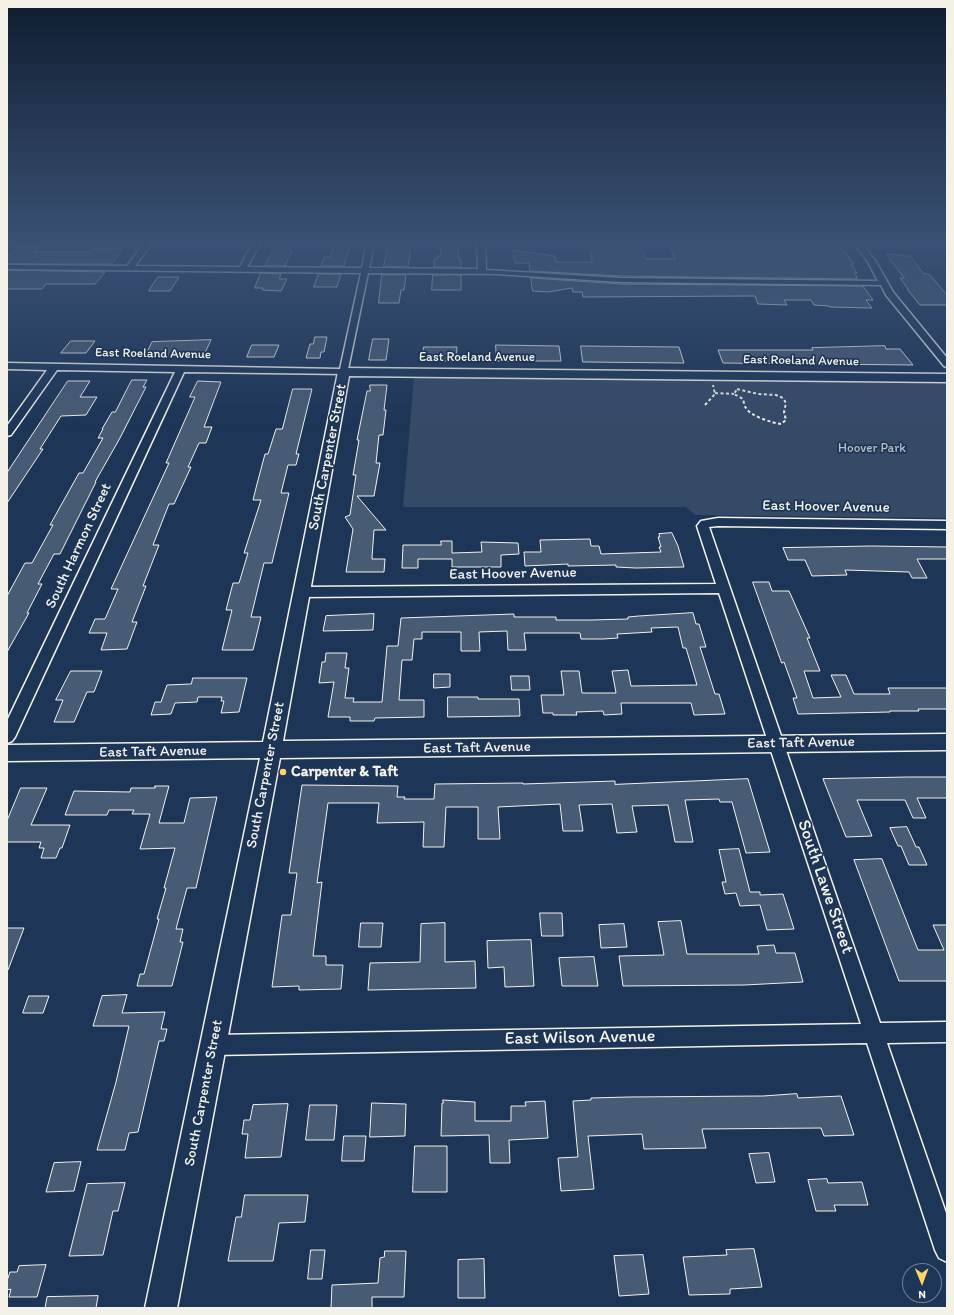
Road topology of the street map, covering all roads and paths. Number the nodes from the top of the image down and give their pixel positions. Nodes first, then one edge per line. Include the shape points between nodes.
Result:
1 (358, 303) edge
2 (898, 303) edge
3 (947, 364) edge
4 (7, 366) edge
5 (54, 367) junction
6 (181, 369) junction
7 (344, 372) junction
8 (710, 375) junction
9 (947, 378) edge
10 (715, 393) junction
11 (734, 394) junction
12 (705, 405) dead end
13 (7, 433) edge
14 (705, 524) joint
15 (947, 524) edge
16 (723, 588) junction
17 (303, 592) junction
18 (7, 737) edge
19 (947, 742) edge
20 (776, 743) junction
21 (271, 750) junction
22 (7, 753) edge
23 (947, 1032) edge
24 (874, 1033) junction
25 (213, 1045) junction
26 (947, 1250) edge
27 (161, 1308) edge

1 - 7 street, South Carpenter Street
2 - 3 street
4 - 5 street, East Roeland Avenue
5 - 6 street, East Roeland Avenue
5 - 13 street
6 - 7 street, East Roeland Avenue
6 - 18 street, South Harmon Street
7 - 8 street, East Roeland Avenue
7 - 17 street, South Carpenter Street
8 - 9 street, East Roeland Avenue
8 - 10 path
10 - 11 path
10 - 12 path
11 - 11 path via 737,389 742,389 758,394 780,396 786,403 786,420 783,423 774,423 750,413 743,399
14 - 15 street, East Hoover Avenue
14 - 16 street, South Lawe Street via 704,531
16 - 17 street, East Hoover Avenue
16 - 20 street, South Lawe Street
17 - 21 street, South Carpenter Street
19 - 20 street, East Taft Avenue
20 - 21 street, East Taft Avenue
20 - 24 street, South Lawe Street
21 - 22 street, East Taft Avenue
21 - 25 street, South Carpenter Street
23 - 24 street, East Wilson Avenue
24 - 25 street, East Wilson Avenue
24 - 26 street, South Lawe Street
25 - 27 street, South Carpenter Street

